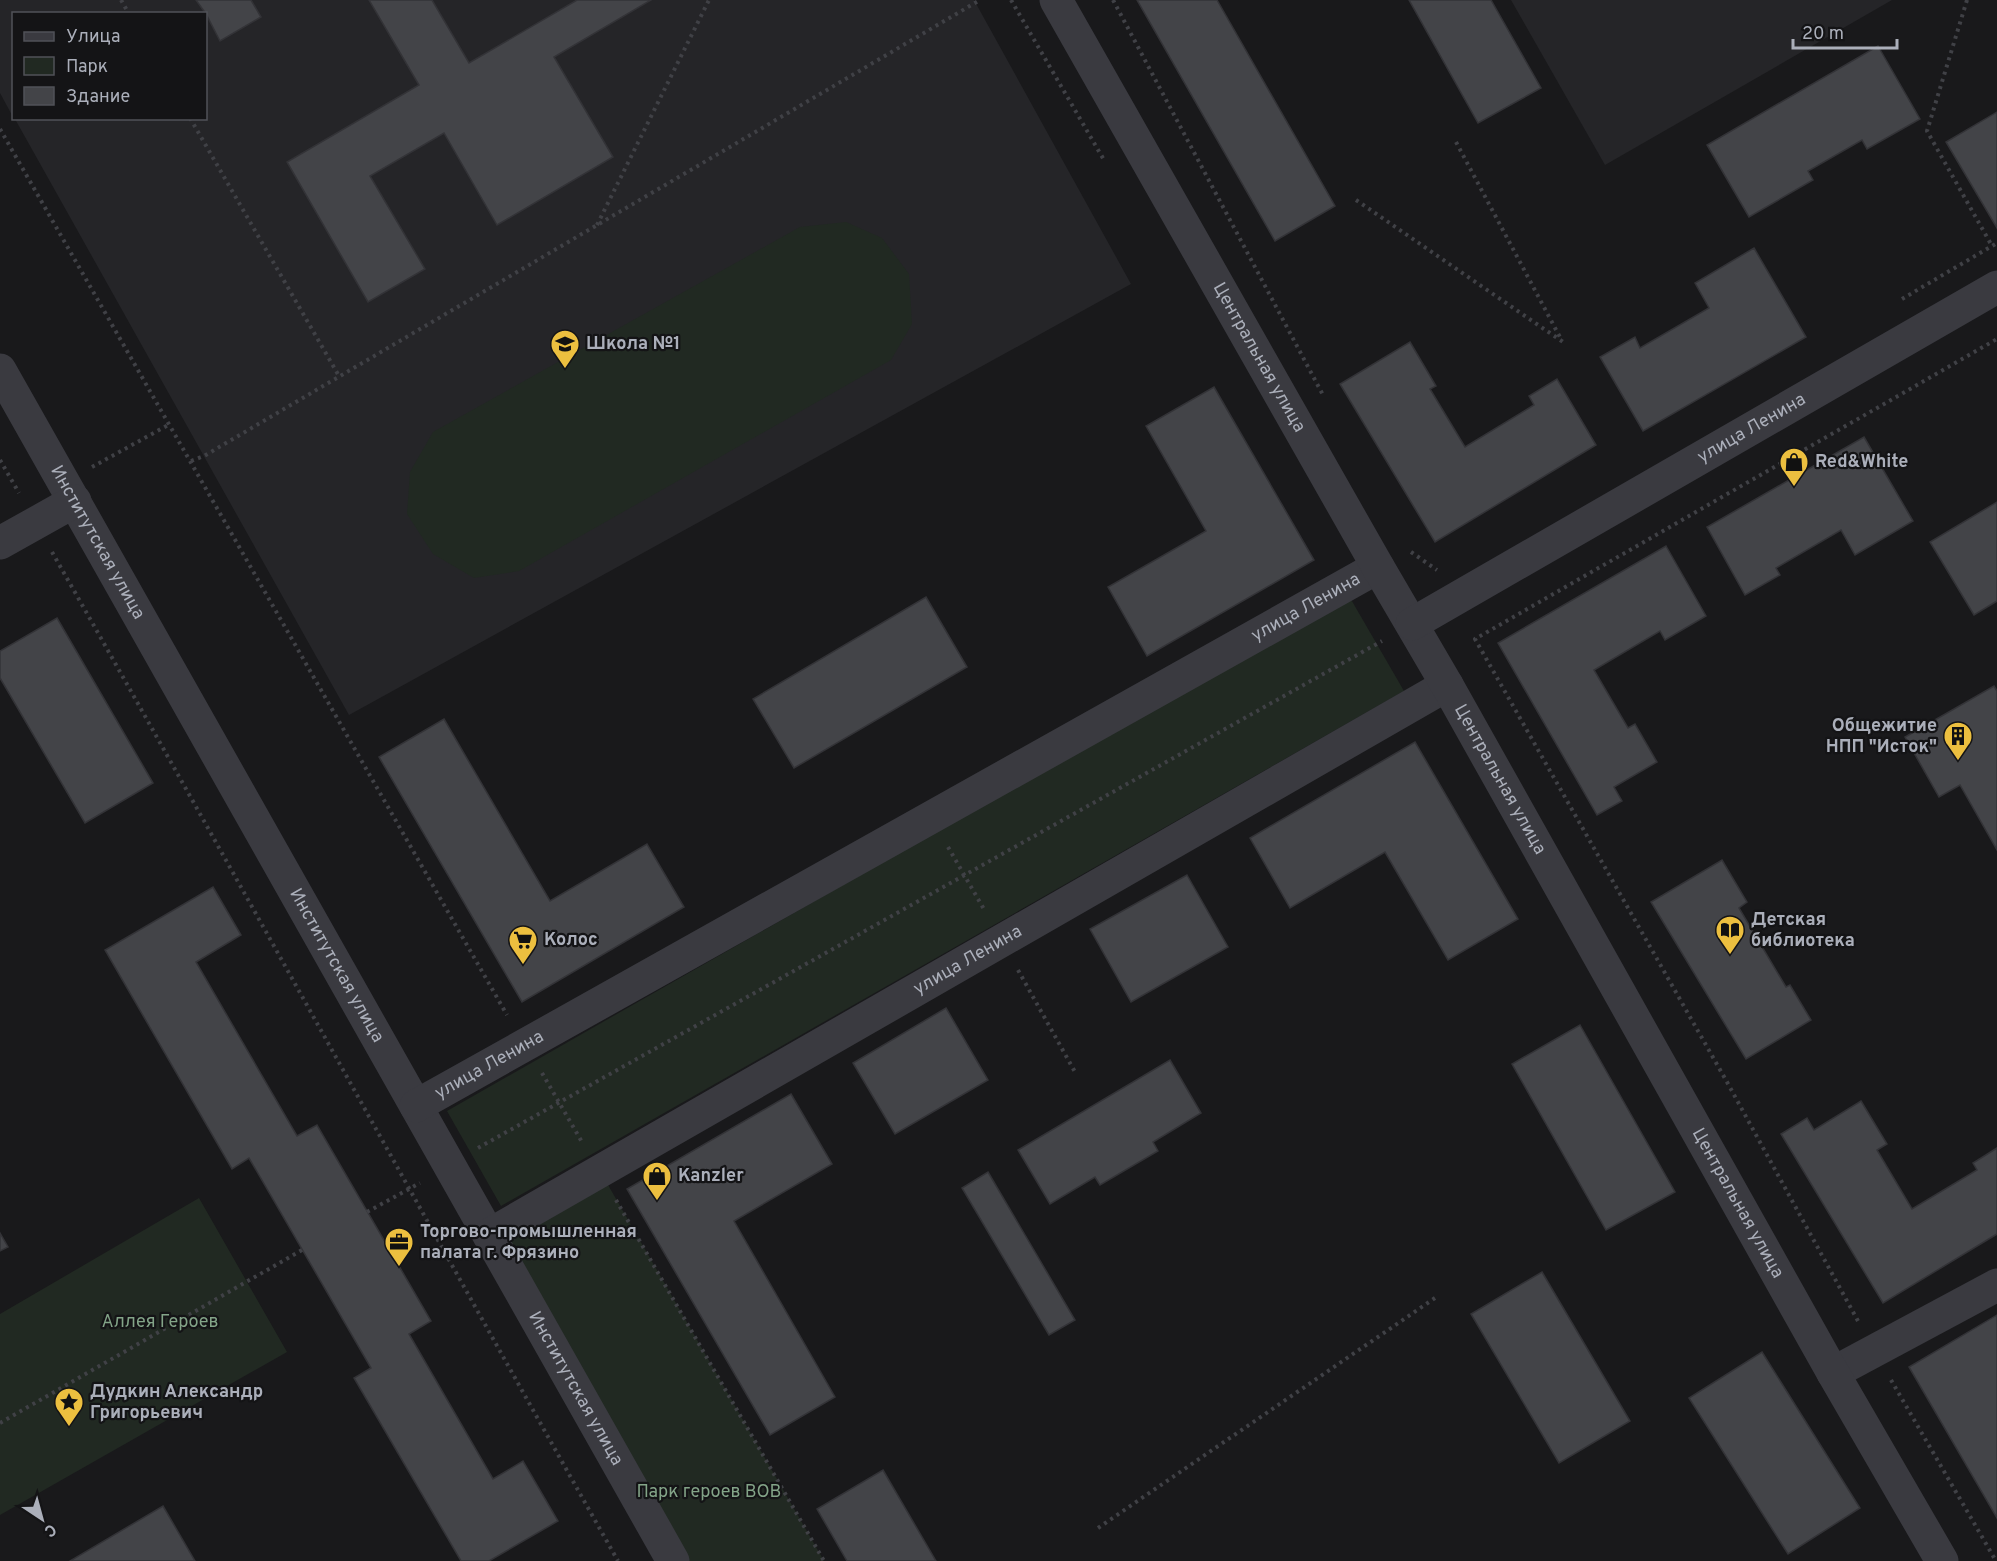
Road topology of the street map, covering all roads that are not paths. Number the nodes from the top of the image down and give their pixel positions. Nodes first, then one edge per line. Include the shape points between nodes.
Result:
1 (1056, 0) edge
2 (1997, 287) edge
3 (0, 370) edge
4 (69, 492) junction
5 (0, 543) edge
6 (1378, 567) junction
7 (1412, 624) junction
8 (1447, 685) junction
9 (416, 1106) junction
10 (489, 1235) junction
11 (1997, 1286) edge
12 (1833, 1372) junction
13 (673, 1561) edge
14 (1942, 1561) edge

1 - 6 street, Центральная улица
2 - 7 street, улица Ленина
3 - 4 street, Институтская улица
4 - 5 street via 36,523
4 - 9 street, Институтская улица
6 - 7 street, Центральная улица
6 - 9 street, улица Ленина
7 - 8 street, Центральная улица
8 - 10 street, улица Ленина
8 - 12 street, Центральная улица
9 - 10 street, Институтская улица
10 - 13 street, Институтская улица
11 - 12 street
12 - 14 street, Центральная улица

